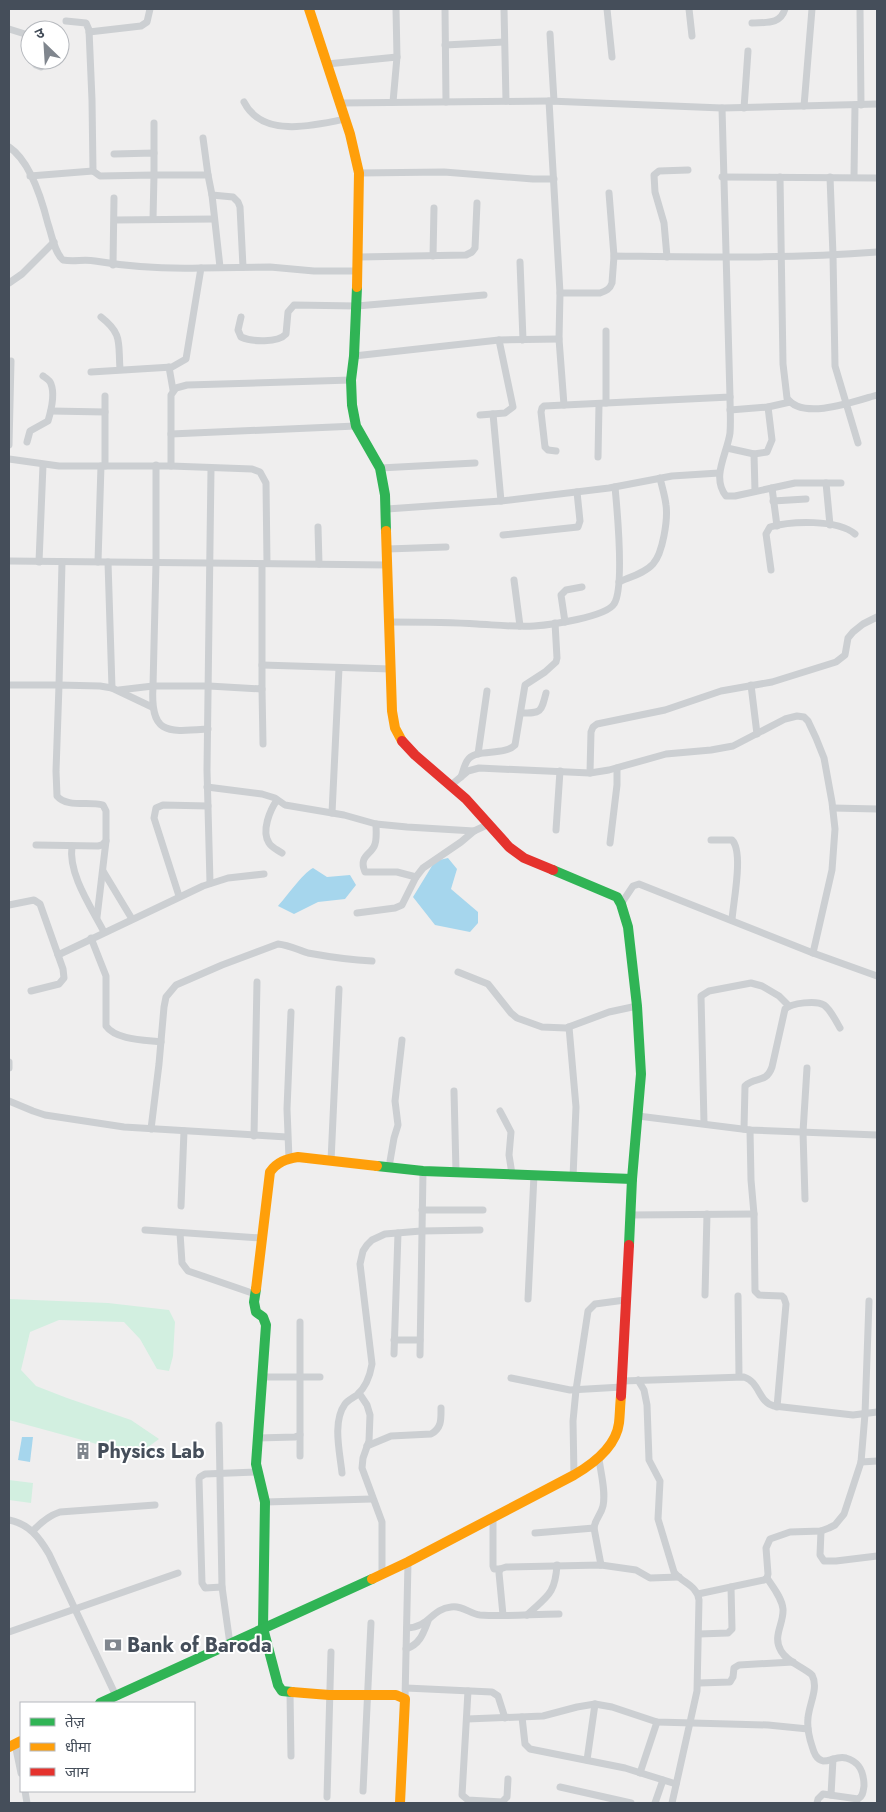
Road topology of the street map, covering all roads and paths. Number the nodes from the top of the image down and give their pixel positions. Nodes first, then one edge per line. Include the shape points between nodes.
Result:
1 (150, 9) edge
2 (309, 9) edge
3 (396, 9) edge
4 (445, 9) edge
5 (504, 9) edge
6 (607, 9) edge
7 (689, 9) edge
8 (785, 9) edge
9 (812, 9) edge
10 (860, 9) edge
11 (70, 21) edge
12 (752, 24) dead end
13 (89, 32) junction
14 (550, 34) dead end
15 (692, 36) dead end
16 (504, 42) junction
17 (445, 45) junction
18 (748, 51) dead end
19 (397, 58) junction
20 (612, 58) dead end
21 (327, 64) junction
22 (506, 101) junction
23 (551, 101) junction
24 (244, 102) dead end
25 (393, 102) junction
26 (446, 102) junction
27 (340, 103) junction
28 (877, 104) edge
29 (858, 105) junction
30 (804, 106) junction
31 (722, 108) junction
32 (744, 108) junction
33 (345, 118) junction
34 (154, 123) dead end
35 (203, 138) dead end
36 (9, 147) edge
37 (154, 153) junction
38 (114, 154) dead end
39 (688, 170) dead end
40 (93, 171) junction
41 (359, 173) junction
42 (154, 175) junction
43 (208, 175) junction
44 (30, 176) junction
45 (722, 177) junction
46 (780, 177) junction
47 (830, 177) junction
48 (854, 178) junction
49 (877, 178) edge
50 (554, 179) junction
51 (608, 193) dead end
52 (212, 195) junction
53 (114, 198) dead end
54 (477, 203) dead end
55 (434, 208) dead end
56 (152, 219) junction
57 (214, 219) junction
58 (114, 220) junction
59 (54, 242) junction
60 (877, 252) edge
61 (833, 255) junction
62 (433, 256) junction
63 (614, 256) junction
64 (725, 256) junction
65 (359, 257) junction
66 (667, 257) junction
67 (780, 258) junction
68 (520, 262) dead end
69 (113, 265) junction
70 (220, 267) junction
71 (243, 267) junction
72 (201, 268) junction
73 (358, 271) junction
74 (9, 283) edge
75 (560, 293) junction
76 (484, 295) dead end
77 (357, 306) junction
78 (101, 317) dead end
79 (242, 317) dead end
80 (606, 331) dead end
81 (559, 339) junction
82 (499, 340) junction
83 (523, 340) junction
84 (354, 356) junction
85 (11, 361) dead end
86 (168, 367) junction
87 (120, 369) junction
88 (91, 372) dead end
89 (42, 376) dead end
90 (351, 380) junction
91 (174, 390) junction
92 (877, 395) edge
93 (106, 396) dead end
94 (730, 397) junction
95 (790, 402) junction
96 (602, 403) junction
97 (845, 404) junction
98 (877, 404) edge
99 (564, 405) junction
100 (768, 407) junction
101 (730, 410) junction
102 (51, 411) junction
103 (105, 412) junction
104 (493, 414) junction
105 (480, 415) dead end
106 (356, 426) junction
107 (171, 434) junction
108 (27, 442) dead end
109 (858, 443) dead end
110 (9, 445) edge
111 (727, 448) junction
112 (556, 450) dead end
113 (754, 454) junction
114 (598, 457) dead end
115 (9, 458) edge
116 (475, 463) dead end
117 (43, 465) junction
118 (103, 466) junction
119 (156, 466) junction
120 (171, 466) junction
121 (211, 468) junction
122 (380, 468) junction
123 (719, 473) junction
124 (660, 478) junction
125 (826, 483) junction
126 (841, 483) dead end
127 (615, 487) junction
128 (772, 488) junction
129 (755, 491) junction
130 (577, 492) junction
131 (806, 499) dead end
132 (501, 501) junction
133 (773, 501) junction
134 (387, 509) junction
135 (830, 525) junction
136 (777, 526) junction
137 (318, 528) dead end
138 (855, 534) dead end
139 (503, 535) dead end
140 (446, 547) dead end
141 (387, 549) junction
142 (9, 562) edge
143 (39, 562) junction
144 (62, 562) junction
145 (98, 562) junction
146 (108, 562) junction
147 (156, 563) junction
148 (265, 563) junction
149 (210, 564) junction
150 (319, 564) junction
151 (387, 565) junction
152 (771, 570) dead end
153 (514, 580) dead end
154 (619, 582) junction
155 (582, 586) dead end
156 (877, 617) edge
157 (389, 622) junction
158 (565, 622) junction
159 (555, 624) junction
160 (520, 626) junction
161 (262, 665) junction
162 (339, 668) junction
163 (391, 669) junction
164 (9, 685) edge
165 (60, 685) junction
166 (751, 685) junction
167 (153, 686) junction
168 (209, 686) junction
169 (115, 689) junction
170 (262, 689) junction
171 (487, 691) dead end
172 (546, 693) dead end
173 (152, 707) junction
174 (521, 712) junction
175 (208, 729) junction
176 (757, 734) junction
177 (262, 744) dead end
178 (478, 754) junction
179 (617, 768) junction
180 (560, 772) junction
181 (590, 772) junction
182 (461, 777) junction
183 (450, 786) junction
184 (208, 787) junction
185 (277, 800) junction
186 (208, 806) junction
187 (833, 808) junction
188 (877, 809) edge
189 (332, 813) junction
190 (376, 824) junction
191 (487, 825) junction
192 (556, 830) dead end
193 (474, 831) junction
194 (711, 840) dead end
195 (106, 841) junction
196 (610, 843) dead end
197 (36, 845) dead end
198 (72, 846) junction
199 (282, 853) dead end
200 (103, 871) junction
201 (264, 874) dead end
202 (416, 877) junction
203 (210, 883) junction
204 (180, 896) junction
205 (621, 904) junction
206 (9, 905) edge
207 (357, 913) dead end
208 (97, 918) junction
209 (132, 919) junction
210 (732, 920) junction
211 (104, 932) junction
212 (91, 938) junction
213 (58, 954) junction
214 (813, 954) junction
215 (372, 961) dead end
216 (458, 972) dead end
217 (877, 976) edge
218 (257, 982) dead end
219 (338, 989) dead end
220 (31, 991) dead end
221 (637, 1006) junction
222 (789, 1006) junction
223 (291, 1012) dead end
224 (570, 1027) junction
225 (840, 1028) dead end
226 (402, 1040) dead end
227 (161, 1042) junction
228 (9, 1062) edge
229 (9, 1068) edge
230 (808, 1068) dead end
231 (454, 1091) dead end
232 (9, 1101) edge
233 (500, 1111) dead end
234 (638, 1116) junction
235 (704, 1123) junction
236 (151, 1129) junction
237 (747, 1129) junction
238 (184, 1131) junction
239 (803, 1132) junction
240 (877, 1135) edge
241 (254, 1136) junction
242 (288, 1138) junction
243 (289, 1159) junction
244 (331, 1161) junction
245 (389, 1167) junction
246 (422, 1170) junction
247 (456, 1172) junction
248 (512, 1174) junction
249 (534, 1175) junction
250 (573, 1177) junction
251 (632, 1179) junction
252 (805, 1199) dead end
253 (181, 1206) dead end
254 (422, 1210) junction
255 (483, 1210) dead end
256 (707, 1214) junction
257 (754, 1214) junction
258 (630, 1215) junction
259 (145, 1230) dead end
260 (421, 1230) junction
261 (480, 1230) dead end
262 (180, 1233) junction
263 (398, 1233) junction
264 (261, 1238) junction
265 (255, 1294) junction
266 (705, 1295) dead end
267 (738, 1296) dead end
268 (528, 1299) dead end
269 (625, 1300) junction
270 (869, 1301) dead end
271 (300, 1322) dead end
272 (394, 1340) junction
273 (420, 1340) junction
274 (394, 1354) dead end
275 (420, 1355) dead end
276 (301, 1376) junction
277 (739, 1376) junction
278 (262, 1377) junction
279 (320, 1377) dead end
280 (510, 1378) dead end
281 (638, 1380) junction
282 (622, 1384) junction
283 (576, 1390) junction
284 (359, 1393) junction
285 (778, 1407) junction
286 (441, 1408) dead end
287 (877, 1412) edge
288 (865, 1414) junction
289 (219, 1424) dead end
290 (300, 1435) junction
291 (258, 1438) junction
292 (367, 1446) junction
293 (300, 1456) dead end
294 (599, 1459) junction
295 (877, 1461) edge
296 (861, 1462) junction
297 (256, 1472) junction
298 (342, 1473) dead end
299 (219, 1474) junction
300 (574, 1475) junction
301 (372, 1499) junction
302 (265, 1502) junction
303 (155, 1505) dead end
304 (493, 1517) junction
305 (9, 1520) edge
306 (594, 1528) junction
307 (821, 1530) junction
308 (33, 1531) junction
309 (534, 1533) dead end
310 (877, 1556) edge
311 (408, 1562) junction
312 (557, 1565) junction
313 (601, 1565) junction
314 (500, 1569) junction
315 (178, 1573) dead end
316 (382, 1574) junction
317 (679, 1577) junction
318 (767, 1578) junction
319 (222, 1587) junction
320 (731, 1587) junction
321 (698, 1594) junction
322 (76, 1609) junction
323 (527, 1614) junction
324 (558, 1614) dead end
325 (503, 1615) junction
326 (428, 1621) junction
327 (371, 1623) dead end
328 (263, 1628) junction
329 (407, 1628) junction
330 (9, 1632) edge
331 (699, 1634) junction
332 (230, 1644) junction
333 (406, 1649) junction
334 (331, 1652) dead end
335 (793, 1662) junction
336 (699, 1683) junction
337 (406, 1688) junction
338 (468, 1691) junction
339 (290, 1693) junction
340 (329, 1695) junction
341 (367, 1695) junction
342 (116, 1696) junction
343 (405, 1699) junction
344 (102, 1702) edge
345 (595, 1704) junction
346 (505, 1718) junction
347 (522, 1718) junction
348 (467, 1719) junction
349 (657, 1722) junction
350 (691, 1723) junction
351 (808, 1729) junction
352 (15, 1744) edge
353 (291, 1756) dead end
354 (833, 1758) junction
355 (587, 1760) junction
356 (20, 1768) edge
357 (640, 1773) junction
358 (508, 1779) dead end
359 (663, 1780) junction
360 (676, 1784) junction
361 (560, 1788) dead end
362 (363, 1791) dead end
363 (831, 1795) junction
364 (327, 1797) dead end
365 (400, 1803) edge
366 (630, 1803) edge
367 (656, 1803) edge
368 (672, 1803) edge
369 (817, 1803) edge

1 - 13 street via 147,22 141,26
2 - 21 street
3 - 19 street
4 - 17 street
5 - 16 street
6 - 20 street
7 - 15 street
8 - 12 street via 774,22
9 - 30 street
10 - 29 street
11 - 13 street via 86,23
13 - 40 street
14 - 23 street
16 - 17 street
16 - 22 street
17 - 26 street
18 - 32 street
19 - 21 street
19 - 25 street
21 - 27 street
22 - 23 street
22 - 26 street
23 - 31 street
23 - 50 street
24 - 33 street via 252,115 271,124 318,125
25 - 26 street
25 - 27 street
27 - 33 street
28 - 29 street
29 - 30 street
29 - 48 street
30 - 32 street
31 - 32 street
31 - 45 street
33 - 41 street
34 - 37 street
35 - 43 street
36 - 44 street
37 - 38 street
37 - 42 street
39 - 66 street via 659,171 654,175
40 - 42 street via 100,176
40 - 44 street
41 - 50 street via 436,172
41 - 65 street
42 - 43 street
42 - 56 street
43 - 52 street
44 - 59 street via 43,204
45 - 46 street
45 - 64 street
46 - 47 street
46 - 67 street
47 - 48 street
47 - 61 street
48 - 49 street
50 - 75 street
51 - 63 street
52 - 57 street
52 - 71 street via 234,197 238,202
53 - 58 street
54 - 62 street via 475,248 472,252
55 - 62 street
56 - 57 street
56 - 58 street
57 - 70 street
58 - 69 street
59 - 69 street via 63,260
59 - 74 street
60 - 61 street
61 - 67 street
61 - 97 street via 835,366
62 - 65 street
63 - 66 street
63 - 75 street via 612,284 606,292
64 - 66 street
64 - 67 street
64 - 94 street
65 - 73 street
67 - 95 street via 783,364 785,392
68 - 83 street
69 - 72 street
70 - 71 street
70 - 72 street
71 - 73 street
72 - 86 street via 188,353 182,363
73 - 77 street
75 - 81 street
76 - 77 street
77 - 79 street via 294,306 288,312 286,334 276,339 249,340 241,337 238,330
77 - 84 street
78 - 87 street via 117,334
80 - 96 street
81 - 83 street
81 - 99 street
82 - 83 street
82 - 84 street
82 - 104 street via 513,407 505,413
84 - 90 street
85 - 110 street
86 - 87 street
86 - 91 street
87 - 88 street
89 - 102 street via 52,384
90 - 91 street via 187,385
90 - 106 street
91 - 107 street via 171,394
92 - 97 street
92 - 98 street
93 - 103 street
94 - 96 street
94 - 101 street
95 - 97 street via 805,408
95 - 100 street
96 - 99 street
96 - 114 street
97 - 109 street
99 - 112 street via 544,406 541,412 545,448
100 - 101 street
100 - 113 street via 770,446 767,452
101 - 111 street
102 - 103 street
102 - 108 street via 48,421 30,431
103 - 118 street
104 - 105 street
104 - 132 street
106 - 107 street
106 - 122 street
107 - 120 street
111 - 113 street
111 - 123 street
113 - 129 street
115 - 117 street
116 - 122 street
117 - 118 street
117 - 143 street
118 - 119 street
118 - 145 street
119 - 120 street
119 - 147 street
120 - 121 street
121 - 148 street via 252,469 264,478
121 - 149 street
122 - 134 street
123 - 124 street
123 - 129 street via 719,483 726,496
124 - 127 street
124 - 154 street via 667,508 658,556 646,570
125 - 126 street
125 - 128 street via 795,483
125 - 135 street
127 - 130 street
127 - 154 street
128 - 129 street
128 - 133 street
130 - 132 street
130 - 139 street via 578,527
131 - 133 street
132 - 134 street
133 - 136 street
134 - 141 street
135 - 136 street
135 - 138 street via 847,528
136 - 152 street via 770,527 766,534
137 - 150 street
140 - 141 street
141 - 151 street
142 - 143 street
143 - 144 street
144 - 145 street
144 - 165 street
145 - 146 street
146 - 147 street
146 - 169 street
147 - 149 street
147 - 167 street
148 - 149 street
148 - 150 street
148 - 161 street
149 - 168 street
150 - 151 street
151 - 157 street
153 - 160 street
154 - 158 street via 615,604 609,610
155 - 158 street via 560,595
156 - 166 street via 853,632 848,638 845,655 836,662 772,682
157 - 160 street
157 - 163 street
158 - 159 street
159 - 160 street
159 - 174 street via 556,662 525,685
161 - 162 street
161 - 170 street
162 - 163 street
162 - 189 street
163 - 183 street via 393,719 400,741
164 - 165 street
165 - 169 street
165 - 195 street via 57,796 63,801 103,805
166 - 176 street
166 - 181 street via 665,710 598,724 591,732
167 - 168 street
167 - 169 street
167 - 173 street
168 - 170 street
168 - 175 street
169 - 173 street
170 - 177 street
171 - 178 street
172 - 174 street via 542,710
173 - 175 street via 157,721 166,729
174 - 178 street via 515,745 506,751
175 - 184 street
176 - 179 street via 733,746 666,754
176 - 187 street via 785,719 804,717 824,758
178 - 182 street via 466,762
179 - 181 street
179 - 196 street
180 - 181 street
180 - 182 street via 478,768
180 - 192 street
182 - 183 street
183 - 191 street
184 - 185 street via 262,794
184 - 186 street
185 - 189 street via 284,805
185 - 199 street via 269,813 266,837 271,846
186 - 203 street
186 - 204 street via 163,806 154,812
187 - 188 street
187 - 214 street via 832,870
189 - 190 street
190 - 193 street
190 - 202 street via 375,844 364,858 365,872 397,872
191 - 193 street
191 - 205 street via 512,851 610,893
193 - 202 street
194 - 210 street via 732,840 736,846
195 - 198 street via 98,846
195 - 200 street
197 - 198 street
198 - 208 street via 71,865
200 - 208 street
200 - 209 street
201 - 203 street
202 - 207 street via 402,905
203 - 204 street
204 - 209 street
205 - 210 street via 630,889 639,884
205 - 221 street via 628,927
206 - 213 street via 37,900
208 - 211 street
209 - 211 street
210 - 214 street
211 - 212 street
212 - 213 street
212 - 227 street via 106,976 106,1026 119,1035
213 - 220 street via 64,974 62,981
214 - 217 street
215 - 227 street via 335,958 284,944 242,956 183,981 170,990 164,1007
216 - 224 street via 488,984 511,1013 526,1022 555,1029
218 - 241 street
219 - 244 street
221 - 224 street via 621,1008
221 - 234 street
222 - 225 street via 801,1003 824,1005
222 - 235 street via 779,996 750,983 709,991 701,996
222 - 237 street via 783,1013 769,1075 745,1086
223 - 242 street
224 - 250 street via 576,1107
226 - 245 street via 395,1101 398,1125
227 - 236 street
228 - 229 street
230 - 239 street
231 - 247 street
232 - 236 street via 45,1115
233 - 248 street via 511,1132 509,1155
234 - 235 street
234 - 251 street
235 - 237 street
236 - 238 street
237 - 239 street
237 - 257 street
238 - 241 street
238 - 253 street
239 - 240 street
239 - 252 street
241 - 242 street
242 - 243 street
243 - 244 street
243 - 264 street via 273,1166 270,1172
244 - 245 street
245 - 246 street
246 - 247 street
246 - 254 street
247 - 248 street
248 - 249 street
249 - 250 street
249 - 268 street
250 - 251 street
251 - 258 street
254 - 255 street
254 - 260 street
256 - 257 street
256 - 258 street
256 - 266 street
257 - 285 street via 755,1291 759,1296 782,1296 786,1304
258 - 269 street
259 - 262 street
260 - 261 street
260 - 263 street
260 - 273 street
262 - 264 street
262 - 265 street via 182,1262 188,1271
263 - 272 street
263 - 284 street via 372,1240 361,1257 372,1364 369,1378
264 - 265 street
265 - 278 street via 256,1312 266,1320
267 - 277 street
269 - 282 street
269 - 283 street via 590,1306
270 - 288 street
271 - 276 street
272 - 273 street
272 - 274 street
273 - 275 street
276 - 278 street
276 - 279 street
276 - 290 street
277 - 281 street
277 - 285 street via 750,1379 764,1401
278 - 291 street
280 - 283 street
281 - 282 street
281 - 317 street via 647,1404 649,1460 660,1481 658,1519 674,1572
282 - 283 street
282 - 294 street via 619,1425 614,1439
283 - 300 street
284 - 292 street via 370,1415
284 - 298 street via 344,1405 339,1419
285 - 288 street
286 - 292 street via 441,1422 431,1434 390,1436
287 - 288 street
288 - 296 street
289 - 299 street
290 - 291 street
290 - 293 street
291 - 297 street
292 - 301 street via 362,1468
294 - 300 street
294 - 306 street via 603,1503
295 - 296 street
296 - 307 street via 844,1514 835,1525
297 - 299 street
297 - 302 street
299 - 319 street
299 - 319 street via 202,1475 198,1479 202,1583 205,1588
300 - 304 street
301 - 302 street
301 - 316 street via 382,1522
302 - 328 street
303 - 308 street via 60,1512 46,1518
304 - 311 street
304 - 314 street via 493,1566
305 - 308 street
306 - 309 street
306 - 313 street
307 - 310 street via 820,1555 824,1561
307 - 318 street via 790,1532 770,1539 766,1548
308 - 322 street via 50,1554
311 - 316 street
311 - 329 street
312 - 313 street
312 - 314 street
312 - 323 street via 553,1588
313 - 317 street via 636,1570 650,1578
314 - 325 street
315 - 322 street
316 - 328 street
317 - 321 street
318 - 320 street
318 - 335 street via 779,1597 782,1609 778,1645 782,1654
319 - 332 street
320 - 321 street
320 - 331 street via 732,1629 728,1633
321 - 331 street
322 - 330 street
322 - 342 street
323 - 324 street
323 - 325 street
325 - 326 street via 475,1614 450,1607 438,1611
326 - 329 street via 418,1627
326 - 333 street via 420,1640
327 - 341 street
328 - 332 street
328 - 339 street via 279,1688
329 - 333 street
331 - 336 street
332 - 342 street
333 - 337 street
334 - 340 street
335 - 336 street via 739,1665 734,1668 730,1682
335 - 351 street via 814,1679
336 - 350 street
337 - 338 street
337 - 343 street
338 - 346 street via 496,1693
338 - 348 street
339 - 340 street
339 - 353 street
340 - 341 street
340 - 364 street
341 - 343 street via 400,1695
341 - 362 street
342 - 344 street
343 - 365 street
345 - 347 street
345 - 349 street
345 - 355 street
346 - 347 street
346 - 348 street
347 - 355 street via 527,1747
348 - 358 street via 463,1797 502,1802 508,1797
349 - 350 street
349 - 357 street
350 - 351 street
350 - 360 street
351 - 354 street via 816,1756 823,1761
352 - 356 street
354 - 363 street
354 - 363 street via 855,1762 864,1778 863,1793 858,1799
355 - 357 street
357 - 359 street
359 - 360 street
359 - 367 street
360 - 368 street
361 - 366 street
363 - 369 street via 823,1794

